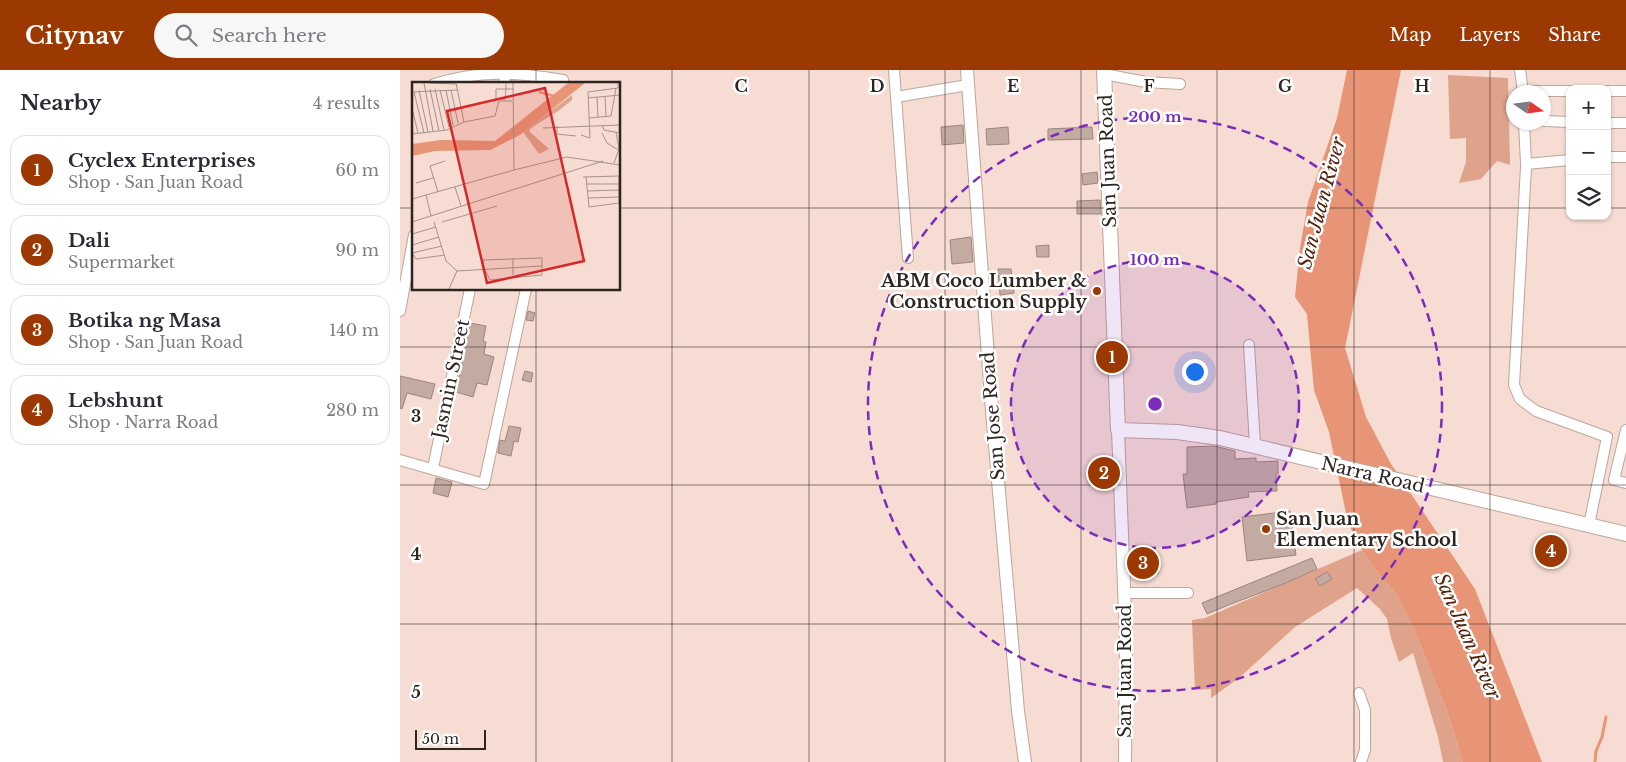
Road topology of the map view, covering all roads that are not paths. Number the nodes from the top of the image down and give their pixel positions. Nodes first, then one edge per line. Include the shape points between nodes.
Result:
1 (506, 70) edge
2 (894, 70) edge
3 (967, 70) edge
4 (1520, 70) edge
5 (1104, 72) edge
6 (440, 82) edge
7 (562, 82) edge
8 (968, 84) junction
9 (1180, 84) dead end
10 (1522, 85) edge
11 (1551, 91) edge
12 (1566, 91) edge
13 (1611, 91) edge
14 (1626, 91) edge
15 (896, 97) junction
16 (1551, 121) edge
17 (1566, 122) edge
18 (1611, 123) edge
19 (1626, 123) edge
20 (1524, 130) edge
21 (1611, 157) edge
22 (1626, 157) edge
23 (1566, 160) edge
24 (1526, 167) dead end
25 (412, 258) edge
26 (908, 258) dead end
27 (470, 290) edge
28 (526, 290) edge
29 (400, 311) edge
30 (1250, 345) dead end
31 (1118, 430) junction
32 (1626, 430) edge
33 (1255, 445) junction
34 (400, 460) edge
35 (432, 468) junction
36 (1626, 483) edge
37 (1589, 525) junction
38 (1626, 534) edge
39 (1124, 593) junction
40 (1188, 593) dead end
41 (1359, 693) dead end
42 (1024, 762) edge
43 (1125, 762) edge
44 (1361, 762) edge

1 - 6 street via 468,72
1 - 7 street
2 - 15 street
3 - 8 street, San Jose Road
4 - 10 street
5 - 9 street via 1146,82
5 - 31 main road, San Juan Road
8 - 15 street
8 - 42 street, San Jose Road via 992,411
11 - 12 street
13 - 14 street
15 - 26 street
16 - 17 street
18 - 19 street
20 - 23 street via 1526,164
21 - 22 street
24 - 37 street via 1514,385 1520,399 1536,411 1608,437
25 - 29 street
27 - 35 street, Jasmin Street
28 - 35 street via 484,484
30 - 33 street
31 - 33 main road, Narra Road via 1190,433
31 - 39 street, San Juan Road
32 - 36 street via 1614,480
33 - 37 main road, Narra Road
34 - 35 street
37 - 38 main road, Narra Road
39 - 40 street
39 - 43 street, San Juan Road
41 - 44 street via 1365,710 1365,750

